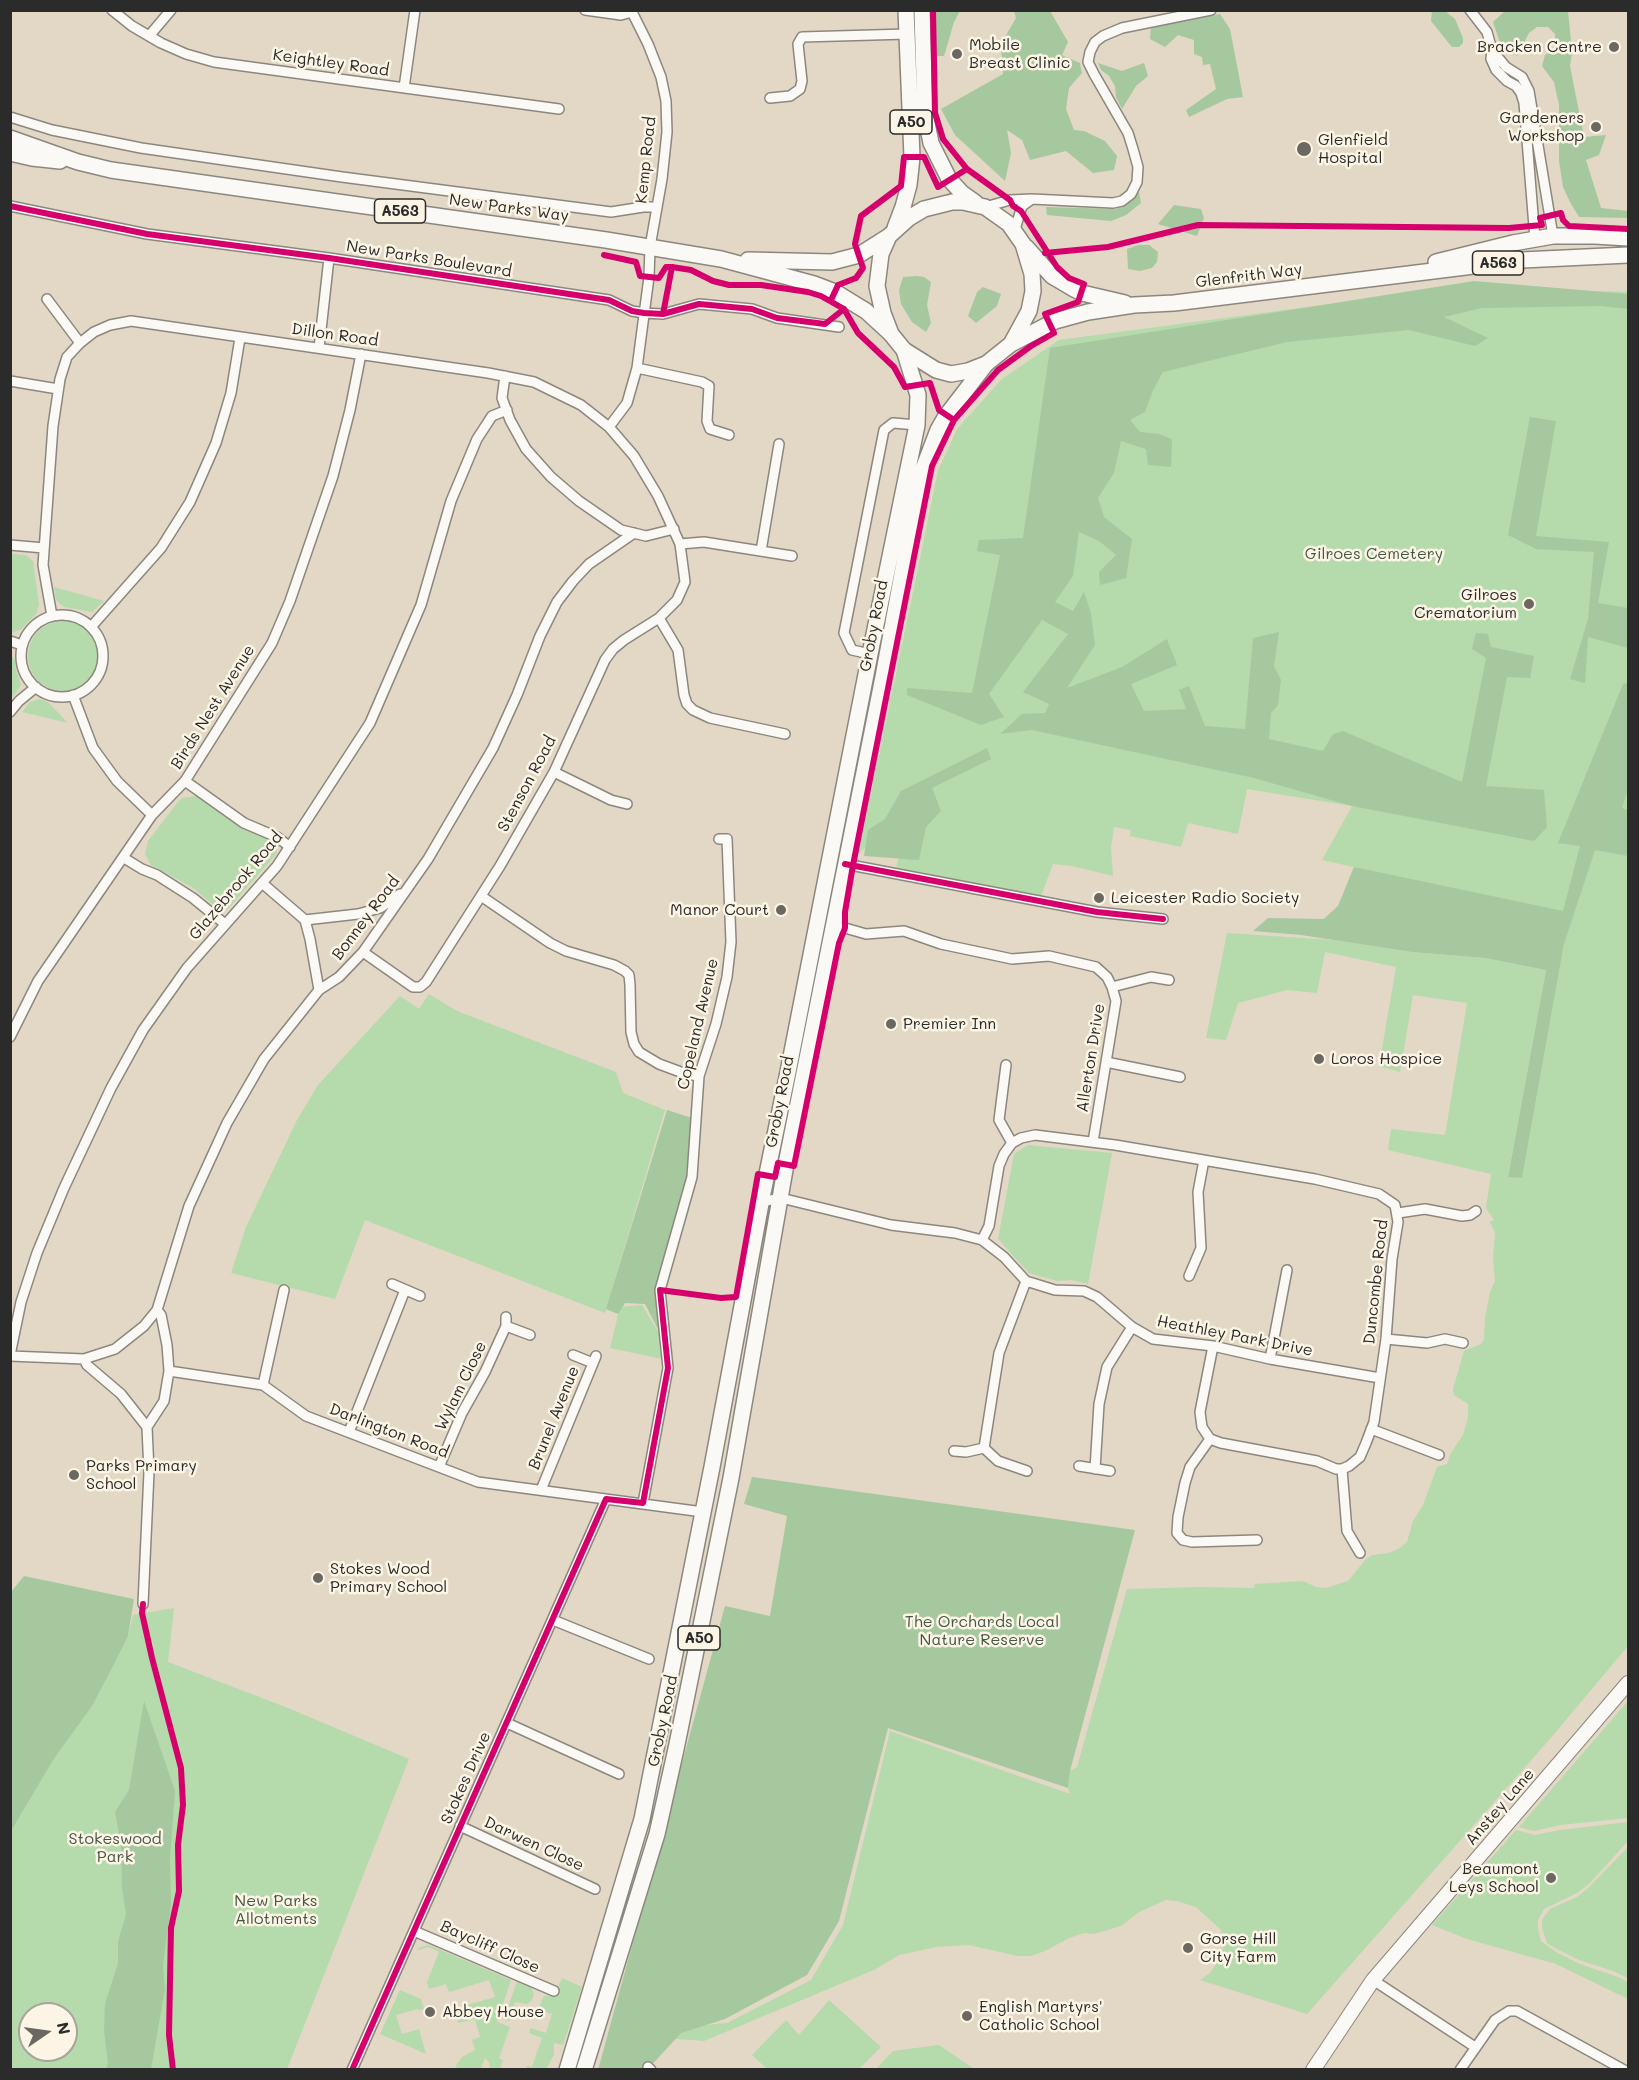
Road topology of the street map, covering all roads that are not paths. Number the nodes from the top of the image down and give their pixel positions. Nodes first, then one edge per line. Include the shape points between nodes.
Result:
1 (112, 10) edge
2 (171, 10) edge
3 (416, 10) edge
4 (585, 10) edge
5 (906, 10) edge
6 (922, 10) edge
7 (1211, 10) edge
8 (1470, 10) edge
9 (632, 11) edge
10 (907, 34) junction
11 (149, 36) junction
12 (1492, 50) junction
13 (404, 88) junction
14 (770, 98) dead end
15 (559, 109) dead end
16 (10, 117) edge
17 (10, 138) edge
18 (10, 153) edge
19 (78, 162) junction
20 (1032, 199) junction
21 (10, 206) edge
22 (981, 206) junction
23 (656, 207) junction
24 (891, 233) junction
25 (1629, 238) edge
26 (1020, 239) junction
27 (1546, 240) junction
28 (650, 247) junction
29 (1629, 249) edge
30 (1629, 255) edge
31 (329, 258) junction
32 (721, 259) junction
33 (1532, 259) junction
34 (1369, 279) junction
35 (47, 298) dead end
36 (1134, 305) junction
37 (644, 313) junction
38 (839, 327) dead end
39 (891, 334) junction
40 (240, 338) junction
41 (80, 343) junction
42 (1011, 344) junction
43 (319, 348) junction
44 (904, 350) junction
45 (361, 354) junction
46 (986, 364) junction
47 (637, 368) junction
48 (505, 376) junction
49 (10, 381) edge
50 (58, 389) junction
51 (507, 410) junction
52 (917, 425) junction
53 (609, 427) junction
54 (729, 435) dead end
55 (779, 444) dead end
56 (674, 530) junction
57 (634, 533) junction
58 (681, 544) junction
59 (10, 545) edge
60 (44, 548) junction
61 (761, 551) junction
62 (792, 556) dead end
63 (52, 615) junction
64 (659, 618) junction
65 (91, 627) junction
66 (10, 641) edge
67 (22, 645) junction
68 (870, 654) junction
69 (36, 687) junction
70 (74, 695) junction
71 (10, 712) edge
72 (785, 734) dead end
73 (554, 772) junction
74 (185, 781) junction
75 (627, 804) dead end
76 (152, 815) junction
77 (719, 838) dead end
78 (290, 847) junction
79 (124, 858) junction
80 (844, 864) junction
81 (262, 883) junction
82 (406, 890) junction
83 (481, 896) junction
84 (1162, 919) dead end
85 (305, 920) junction
86 (225, 924) junction
87 (832, 927) junction
88 (363, 952) junction
89 (1169, 980) dead end
90 (1112, 987) junction
91 (319, 990) junction
92 (10, 1037) edge
93 (1106, 1062) junction
94 (1006, 1065) dead end
95 (699, 1076) junction
96 (1180, 1077) dead end
97 (1093, 1142) junction
98 (1012, 1143) junction
99 (1204, 1160) junction
100 (781, 1198) junction
101 (761, 1202) junction
102 (1476, 1211) dead end
103 (1398, 1213) junction
104 (982, 1240) junction
105 (1287, 1270) dead end
106 (1189, 1276) dead end
107 (1026, 1281) junction
108 (392, 1284) dead end
109 (284, 1290) dead end
110 (405, 1290) junction
111 (420, 1296) dead end
112 (157, 1310) junction
113 (1132, 1327) junction
114 (530, 1335) dead end
115 (1386, 1339) junction
116 (1463, 1343) dead end
117 (1213, 1346) junction
118 (10, 1355) edge
119 (573, 1355) dead end
120 (84, 1359) junction
121 (1270, 1359) junction
122 (169, 1371) junction
123 (1380, 1378) junction
124 (263, 1385) junction
125 (147, 1427) junction
126 (1371, 1430) junction
127 (349, 1432) junction
128 (1210, 1439) junction
129 (984, 1448) junction
130 (954, 1451) dead end
131 (1439, 1455) dead end
132 (1079, 1466) dead end
133 (439, 1467) junction
134 (1095, 1469) junction
135 (1342, 1469) junction
136 (1027, 1471) dead end
137 (1110, 1471) dead end
138 (541, 1490) junction
139 (606, 1499) junction
140 (643, 1503) junction
141 (703, 1512) junction
142 (1257, 1540) dead end
143 (1360, 1553) dead end
144 (143, 1604) dead end
145 (553, 1620) junction
146 (649, 1659) dead end
147 (1629, 1683) edge
148 (507, 1723) junction
149 (619, 1774) dead end
150 (460, 1826) junction
151 (596, 1889) dead end
152 (414, 1930) junction
153 (1373, 1980) junction
154 (554, 1991) dead end
155 (1475, 2047) junction
156 (352, 2070) edge
157 (567, 2070) edge
158 (584, 2070) edge
159 (1314, 2070) edge
160 (1460, 2070) edge
161 (1624, 2070) edge

1 - 11 street, Keightley Road
2 - 11 street
3 - 13 street
4 - 9 street via 621,15
5 - 10 main road, A50
6 - 22 main road, A50 via 925,113 931,143 949,179
7 - 20 street via 1109,33 1095,42 1090,52 1088,62 1133,149 1138,167 1131,194 1113,202
8 - 12 street via 1488,32
9 - 23 street, Kemp Road via 661,77 666,101 667,132
10 - 14 street via 802,37 798,44 800,89 790,96
10 - 24 main road, A50 via 912,157 903,207
11 - 13 street, Keightley Road via 214,62
12 - 27 street via 1496,70 1516,86 1524,103
12 - 27 street via 1506,67 1522,77 1529,90
13 - 15 street, Keightley Road
16 - 23 street via 72,135 185,155 610,212
17 - 19 main road, New Parks Way / A563
18 - 19 main road, New Parks Way / A563
19 - 28 main road, New Parks Way / A563 via 111,170
20 - 22 street
20 - 26 street via 1022,206 1016,226
21 - 31 street, New Parks Boulevard via 147,234
22 - 24 main road via 963,202 935,205
22 - 26 main road, A50 via 1000,217
23 - 28 street, Kemp Road
24 - 32 main road, New Parks Way / A563 via 859,255 832,262
24 - 39 main road, A50 via 881,254 877,286
25 - 27 main road, Glenfrith Way / A563
26 - 36 main road, Glenfrith Way / A563 via 1052,276 1074,289
26 - 42 main road, A50 via 1032,274 1033,291 1029,311
27 - 29 main road, A563
27 - 33 main road, A563 via 1544,252
27 - 34 main road, Glenfrith Way / A563
28 - 32 main road, New Parks Way / A563
28 - 37 street, Kemp Road
30 - 33 main road, Glenfrith Way / A563
31 - 37 street, New Parks Boulevard via 609,300
31 - 43 street
32 - 39 main road, New Parks Way / A563 via 835,292 866,311
33 - 34 main road, Glenfrith Way / A563
34 - 36 main road, Glenfrith Way / A563
35 - 41 street
36 - 42 main road, Glenfrith Way / A563 via 1056,321
37 - 38 street, New Parks Boulevard via 663,315 699,304 752,309 777,318
37 - 47 street, Kemp Road
39 - 44 main road, A50
40 - 41 street, Dillon Road via 130,321 94,332
40 - 43 street, Dillon Road
40 - 65 street via 231,393 216,443 190,502 161,548
41 - 50 street, Dillon Road via 67,357
42 - 46 main road, A50
43 - 45 street, Dillon Road
44 - 46 main road, A50 via 936,370 951,374
44 - 52 main road, Groby Road / A50 via 918,395
45 - 48 street, Dillon Road
45 - 74 street, Birds Nest Avenue via 333,476 290,601 272,643
46 - 80 main road, Groby Road / A50 via 946,416 920,477
47 - 53 street, Kemp Road via 627,403
47 - 54 street via 709,386 710,429
48 - 51 street via 502,398
48 - 53 street, Dillon Road via 534,382 581,405
49 - 50 street
50 - 60 street, Dillon Road
51 - 57 street via 526,449 551,477 591,510 621,530
51 - 78 street, Glazebrook Road via 492,416 477,439 451,501 421,604 370,723
52 - 68 main road, Groby Road / A50
52 - 68 street, Groby Road via 893,423 884,430 844,633 852,650
53 - 56 street, Dillon Road via 633,456
55 - 61 street
56 - 57 street via 646,536
56 - 58 street, Dillon Road
57 - 82 street, Bonney Road via 589,564 557,602 493,748
58 - 61 street via 704,542
58 - 64 street, Stenson Road via 685,582 677,600
59 - 60 street
60 - 63 street, Dillon Road via 43,565
61 - 62 street
63 - 65 street via 73,616
63 - 67 street via 33,626
64 - 72 street via 678,650 684,695 693,710 710,718
64 - 73 street, Stenson Road via 624,640 605,660
65 - 70 street via 101,643 103,661 96,679
66 - 67 street
67 - 69 street via 23,668
68 - 101 main road, Groby Road / A50
69 - 70 street via 58,697
69 - 71 street
70 - 76 street via 93,748 117,782
73 - 75 street
73 - 83 street, Stenson Road
74 - 76 street, Birds Nest Avenue
74 - 78 street via 244,823
76 - 79 street, Birds Nest Avenue
77 - 95 street, Copeland Avenue via 727,839 730,942 727,977
78 - 81 street, Glazebrook Road
79 - 86 street via 193,898
79 - 92 street, Birds Nest Avenue via 38,981
80 - 84 street via 1097,912
80 - 87 main road, Groby Road / A50
81 - 85 street
81 - 86 street, Glazebrook Road
82 - 85 street via 380,908
82 - 88 street, Bonney Road
83 - 88 street, Stenson Road via 420,987 413,987
83 - 95 street via 550,943 625,971 630,985 631,1032 639,1052 659,1064
85 - 91 street
86 - 118 street, Glazebrook Road via 187,968 143,1030 111,1088 37,1252
87 - 90 street, Allerton Drive via 866,934 904,931 941,944 1012,958 1049,956 1096,967
87 - 100 main road, Groby Road / A50
88 - 91 street, Bonney Road via 339,977
89 - 90 street via 1151,977
90 - 93 street, Allerton Drive via 1116,1001
91 - 112 street, Bonney Road via 264,1059 227,1123 189,1206
93 - 96 street
93 - 97 street, Allerton Drive
94 - 98 street via 999,1120
95 - 140 street, Copeland Avenue via 692,1177 660,1290 668,1368
97 - 98 street, Duncombe Road via 1035,1135
97 - 99 street, Duncombe Road
98 - 104 street via 999,1166 989,1226
99 - 103 street, Duncombe Road via 1372,1192 1384,1196
99 - 106 street via 1198,1192 1201,1248
100 - 101 street
100 - 104 street via 891,1225
100 - 158 main road, Groby Road / A50 via 731,1478 657,1834
101 - 141 main road, Groby Road / A50
102 - 103 street via 1462,1216 1425,1209
103 - 115 street, Duncombe Road
104 - 107 street
105 - 121 street
107 - 113 street, Heathley Park Drive via 1055,1290 1084,1291
107 - 129 street via 999,1353
108 - 110 street
109 - 124 street
110 - 111 street
110 - 127 street
112 - 120 street via 115,1349
112 - 122 street via 167,1345
113 - 117 street, Heathley Park Drive via 1153,1339
113 - 134 street via 1107,1367 1099,1404
114 - 133 street, Wylam Close via 506,1322
115 - 116 street via 1445,1339
115 - 123 street, Duncombe Road
117 - 121 street, Heathley Park Drive
117 - 128 street via 1200,1412 1202,1427
118 - 120 street
119 - 138 street, Brunel Avenue via 595,1359
120 - 125 street via 121,1394
121 - 123 street, Heathley Park Drive
122 - 124 street, Darlington Road
122 - 125 street via 164,1401
123 - 126 street, Duncombe Road
124 - 127 street, Darlington Road via 306,1416
125 - 144 street via 149,1472
126 - 131 street
126 - 135 street, Duncombe Road via 1360,1456
127 - 133 street, Darlington Road
128 - 135 street
128 - 142 street via 1190,1467 1178,1533 1183,1540 1192,1542
129 - 130 street
129 - 136 street via 998,1461
132 - 134 street
133 - 138 street, Darlington Road via 478,1482
134 - 137 street
135 - 143 street via 1347,1531
138 - 139 street, Darlington Road
139 - 140 street, Darlington Road
139 - 145 street, Stokes Drive
140 - 141 street, Darlington Road
141 - 157 main road, Groby Road / A50 via 642,1819
145 - 146 street
145 - 148 street, Stokes Drive
147 - 153 main road, Anstey Lane
148 - 149 street
148 - 150 street, Stokes Drive
150 - 151 street, Darwen Close
150 - 152 street, Stokes Drive
152 - 154 street, Baycliff Close
152 - 156 street, Stokes Drive
153 - 155 street
153 - 159 main road, Anstey Lane
155 - 160 street
155 - 161 street via 1494,2019 1517,2011

